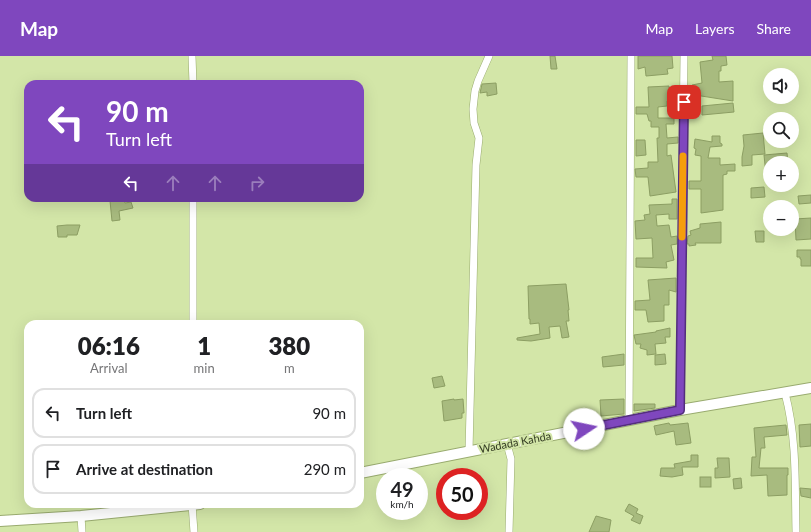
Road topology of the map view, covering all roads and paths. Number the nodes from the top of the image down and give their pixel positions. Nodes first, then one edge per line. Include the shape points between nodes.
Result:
1 (192, 56) edge
2 (488, 56) edge
3 (631, 56) edge
4 (684, 56) edge
5 (193, 80) edge
6 (193, 202) edge
7 (193, 320) edge
8 (811, 388) edge
9 (785, 393) junction
10 (680, 410) junction
11 (629, 420) junction
12 (508, 444) junction
13 (469, 451) junction
14 (364, 472) edge
15 (157, 508) edge
16 (195, 508) edge
17 (81, 516) junction
18 (0, 521) edge
19 (82, 532) edge
20 (194, 532) edge
21 (509, 532) edge
22 (796, 532) edge

1 - 5 street
2 - 13 street via 478,81 473,109 479,138 476,165
3 - 11 street
4 - 10 street
6 - 7 street
8 - 9 main road, Wadada Kahda
9 - 10 main road, Wadada Kahda
9 - 22 street via 791,415 793,439
10 - 11 main road, Wadada Kahda
11 - 12 main road, Wadada Kahda
12 - 13 main road, Wadada Kahda
12 - 21 street via 511,459
13 - 14 main road, Wadada Kahda
15 - 17 main road
16 - 20 street
17 - 18 main road
17 - 19 street

